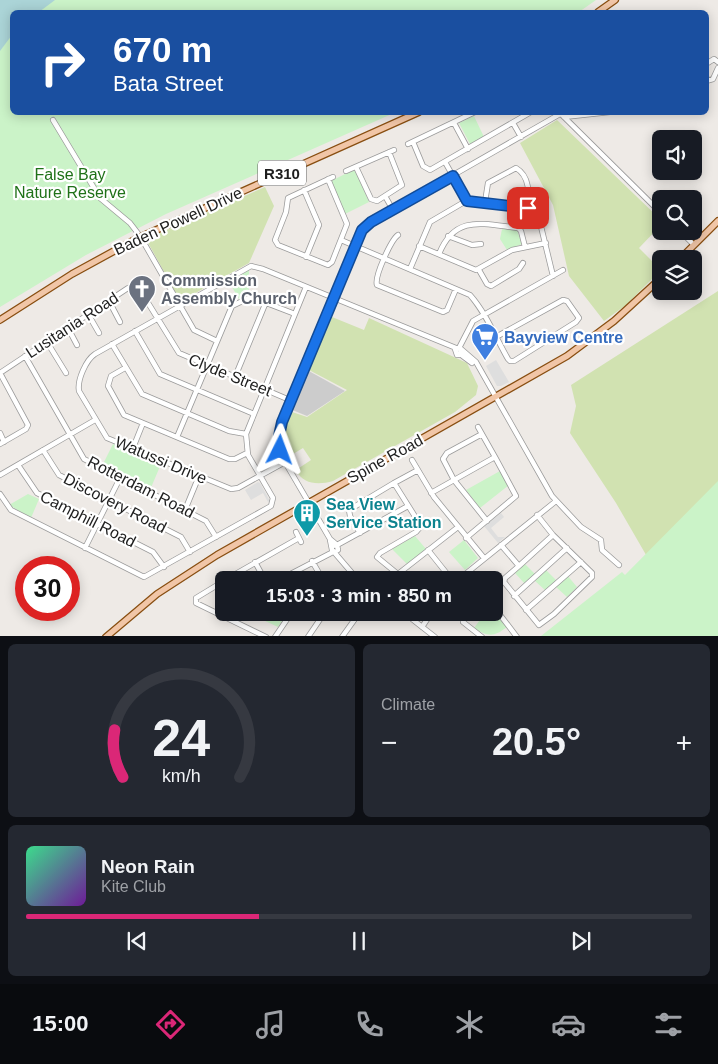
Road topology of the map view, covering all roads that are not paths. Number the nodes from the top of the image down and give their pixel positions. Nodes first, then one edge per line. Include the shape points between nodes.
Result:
1 (615, 0) edge
2 (601, 10) edge
3 (718, 68) edge
4 (709, 80) edge
5 (412, 115) edge
6 (469, 115) edge
7 (526, 115) edge
8 (561, 115) edge
9 (53, 120) dead end
10 (454, 123) junction
11 (513, 123) junction
12 (521, 137) junction
13 (468, 149) junction
14 (445, 162) junction
15 (356, 167) junction
16 (346, 171) dead end
17 (453, 176) junction
18 (304, 190) junction
19 (385, 196) junction
20 (467, 201) junction
21 (485, 202) junction
22 (652, 204) edge
23 (528, 208) junction
24 (393, 210) junction
25 (718, 221) edge
26 (398, 235) dead end
27 (448, 236) junction
28 (341, 240) junction
29 (689, 240) edge
30 (546, 243) junction
31 (481, 244) dead end
32 (694, 245) junction
33 (355, 246) junction
34 (419, 246) junction
35 (525, 247) junction
36 (689, 250) edge
37 (439, 254) junction
38 (306, 257) junction
39 (384, 258) junction
40 (523, 263) dead end
41 (410, 269) junction
42 (479, 270) junction
43 (563, 270) dead end
44 (553, 276) junction
45 (652, 286) edge
46 (306, 287) junction
47 (456, 289) junction
48 (334, 299) junction
49 (109, 301) junction
50 (266, 302) junction
51 (180, 305) junction
52 (88, 314) junction
53 (295, 314) junction
54 (484, 315) junction
55 (157, 319) junction
56 (0, 320) edge
57 (120, 322) dead end
58 (68, 328) junction
59 (135, 331) junction
60 (98, 333) dead end
61 (496, 337) junction
62 (217, 341) junction
63 (47, 342) junction
64 (112, 344) junction
65 (77, 345) dead end
66 (458, 350) junction
67 (25, 356) junction
68 (207, 365) junction
69 (125, 368) junction
70 (0, 373) edge
71 (66, 373) dead end
72 (235, 377) junction
73 (264, 389) junction
74 (197, 390) junction
75 (494, 397) junction
76 (292, 401) junction
77 (187, 413) junction
78 (254, 414) junction
79 (95, 420) junction
80 (144, 423) junction
81 (478, 427) dead end
82 (0, 433) edge
83 (246, 434) junction
84 (482, 434) junction
85 (70, 435) junction
86 (177, 437) junction
87 (2, 443) edge
88 (132, 448) junction
89 (44, 450) junction
90 (248, 453) junction
91 (495, 457) junction
92 (412, 460) dead end
93 (285, 462) junction
94 (18, 464) junction
95 (418, 470) junction
96 (0, 475) edge
97 (199, 476) junction
98 (260, 476) junction
99 (120, 478) junction
100 (454, 480) junction
101 (394, 483) junction
102 (431, 493) junction
103 (1, 497) edge
104 (109, 500) junction
105 (556, 501) junction
106 (309, 502) junction
107 (408, 506) junction
108 (185, 510) junction
109 (538, 516) junction
110 (487, 521) junction
111 (97, 524) junction
112 (458, 527) junction
113 (296, 532) dead end
114 (360, 533) junction
115 (553, 535) junction
116 (216, 537) junction
117 (466, 538) junction
118 (501, 545) junction
119 (85, 548) junction
120 (335, 548) junction
121 (567, 548) junction
122 (428, 550) junction
123 (190, 552) junction
124 (484, 558) junction
125 (312, 561) junction
126 (255, 562) junction
127 (581, 562) junction
128 (619, 565) dead end
129 (519, 566) junction
130 (164, 567) junction
131 (240, 571) edge
132 (260, 571) edge
133 (294, 571) edge
134 (318, 571) edge
135 (349, 571) edge
136 (394, 571) edge
137 (402, 571) edge
138 (445, 571) edge
139 (468, 571) edge
140 (215, 586) edge
141 (514, 596) junction
142 (526, 610) junction
143 (215, 611) edge
144 (503, 618) edge
145 (236, 621) edge
146 (286, 621) edge
147 (319, 621) edge
148 (353, 621) edge
149 (415, 621) edge
150 (426, 621) edge
151 (463, 621) edge
152 (422, 626) junction
153 (106, 636) edge
154 (266, 636) edge
155 (275, 636) edge
156 (308, 636) edge
157 (342, 636) edge
158 (435, 636) edge
159 (482, 636) edge
160 (517, 636) edge

1 - 2 main road
3 - 4 street via 713,79
5 - 56 main road, Baden Powell Drive / R310, bridge via 145,234
6 - 10 street
7 - 11 street
8 - 12 street
8 - 22 street
9 - 51 street via 100,198 130,223 140,236
10 - 13 street
10 - 14 street via 410,143 426,169
11 - 12 street
11 - 13 street
12 - 17 street
13 - 14 street
14 - 17 street
15 - 16 street
15 - 19 street via 372,200
15 - 19 street via 392,151 402,182 399,188
17 - 20 street
17 - 24 street
18 - 28 street via 330,178 347,224
18 - 38 street via 319,225
18 - 38 street via 287,199 275,240 278,245
19 - 24 street
20 - 21 street
20 - 34 street via 430,222
21 - 23 street
21 - 23 street via 488,183 516,168 529,188
23 - 30 street via 538,211
24 - 33 street via 364,228
25 - 32 main road
26 - 39 street
27 - 31 street via 472,245
27 - 35 street via 473,222 518,228
27 - 37 street
28 - 33 street
28 - 38 street via 329,265
29 - 32 street
30 - 35 street
30 - 44 street
32 - 36 main road
33 - 39 street
33 - 48 street
34 - 37 street
34 - 41 street
35 - 42 street via 512,250
37 - 42 street
39 - 41 street
39 - 47 street via 376,278 378,286 442,312 447,310
40 - 42 street via 519,270 491,286
41 - 47 street
43 - 44 street
44 - 54 street
45 - 75 main road, Spine Road via 595,336
46 - 48 street, Watussi Drive
46 - 51 street, Watussi Drive via 251,266
46 - 53 street
47 - 54 street via 470,295
48 - 66 street, Watussi Drive
48 - 76 street
49 - 52 street, Lusitania Road
49 - 55 street, Lusitania Road via 136,285
49 - 57 street
50 - 53 street
50 - 62 street via 249,297 234,304
50 - 72 street
51 - 55 street, Watussi Drive
51 - 62 street via 196,332
52 - 58 street, Lusitania Road
52 - 60 street
53 - 73 street
54 - 61 street
54 - 66 street via 470,324
55 - 59 street, Watussi Drive
55 - 68 street, Clyde Street via 177,352
58 - 63 street, Lusitania Road
58 - 65 street
59 - 64 street, Watussi Drive
59 - 74 street via 159,373
61 - 61 street via 563,300 579,318 514,361 508,359
62 - 68 street
63 - 67 street, Lusitania Road
63 - 71 street
64 - 69 street
64 - 79 street, Watussi Drive via 90,358 78,385
66 - 75 street via 472,358
67 - 70 street, Lusitania Road
67 - 85 street, Rotterdam Road
68 - 72 street, Clyde Street
68 - 74 street
69 - 77 street via 142,394
69 - 80 street via 111,376 108,388 123,414
70 - 87 street via 28,424 26,429
72 - 73 street, Clyde Street
73 - 76 street, Clyde Street
73 - 78 street
74 - 77 street
74 - 78 street
75 - 105 street
75 - 106 main road, Spine Road
76 - 93 street via 279,436
77 - 83 street via 229,431
77 - 86 street
78 - 83 street
79 - 85 street
79 - 88 street, Watussi Drive via 107,438
80 - 86 street
80 - 88 street
81 - 84 street
82 - 87 street
83 - 90 street
84 - 91 street
84 - 100 street via 444,456
85 - 89 street
85 - 99 street, Rotterdam Road via 84,459
86 - 90 street via 232,459
88 - 97 street, Watussi Drive
89 - 94 street
89 - 104 street, Discovery Road via 59,475
90 - 98 street
91 - 100 street
91 - 110 street via 516,496
92 - 95 street
93 - 98 street, Watussi Drive
93 - 106 street
94 - 96 street
94 - 111 street, Camphill Road via 35,492
95 - 101 street
95 - 102 street
97 - 98 street, Watussi Drive via 233,489
97 - 108 street
98 - 116 street via 273,498 273,504
99 - 104 street
99 - 108 street, Rotterdam Road
100 - 102 street
100 - 110 street
101 - 107 street
101 - 114 street via 349,510
102 - 112 street
103 - 119 street via 11,510
104 - 111 street
104 - 123 street, Discovery Road via 181,537
105 - 109 street
105 - 128 street via 581,527 601,540 602,550
106 - 120 street
106 - 153 main road, Spine Road via 180,578
107 - 114 street
107 - 136 street via 421,527 378,556 378,560
108 - 116 street, Rotterdam Road via 206,521
109 - 115 street
109 - 118 street
110 - 117 street
111 - 119 street
111 - 130 street, Camphill Road via 153,552
112 - 117 street
112 - 122 street
113 - 126 street via 300,540
114 - 120 street
115 - 121 street
115 - 129 street
116 - 123 street
117 - 124 street
118 - 124 street
118 - 129 street
119 - 130 street via 143,576
120 - 125 street
120 - 135 street
121 - 127 street
121 - 141 street
122 - 137 street
122 - 138 street
123 - 130 street
124 - 139 street
125 - 133 street
125 - 134 street
126 - 131 street
126 - 132 street
127 - 142 street
127 - 142 street via 592,577 548,620 538,624
129 - 141 street via 504,580
140 - 143 street via 195,601
141 - 142 street
144 - 160 street
145 - 154 street
146 - 155 street
147 - 156 street
148 - 157 street
149 - 152 street
150 - 152 street
151 - 159 street
152 - 158 street

